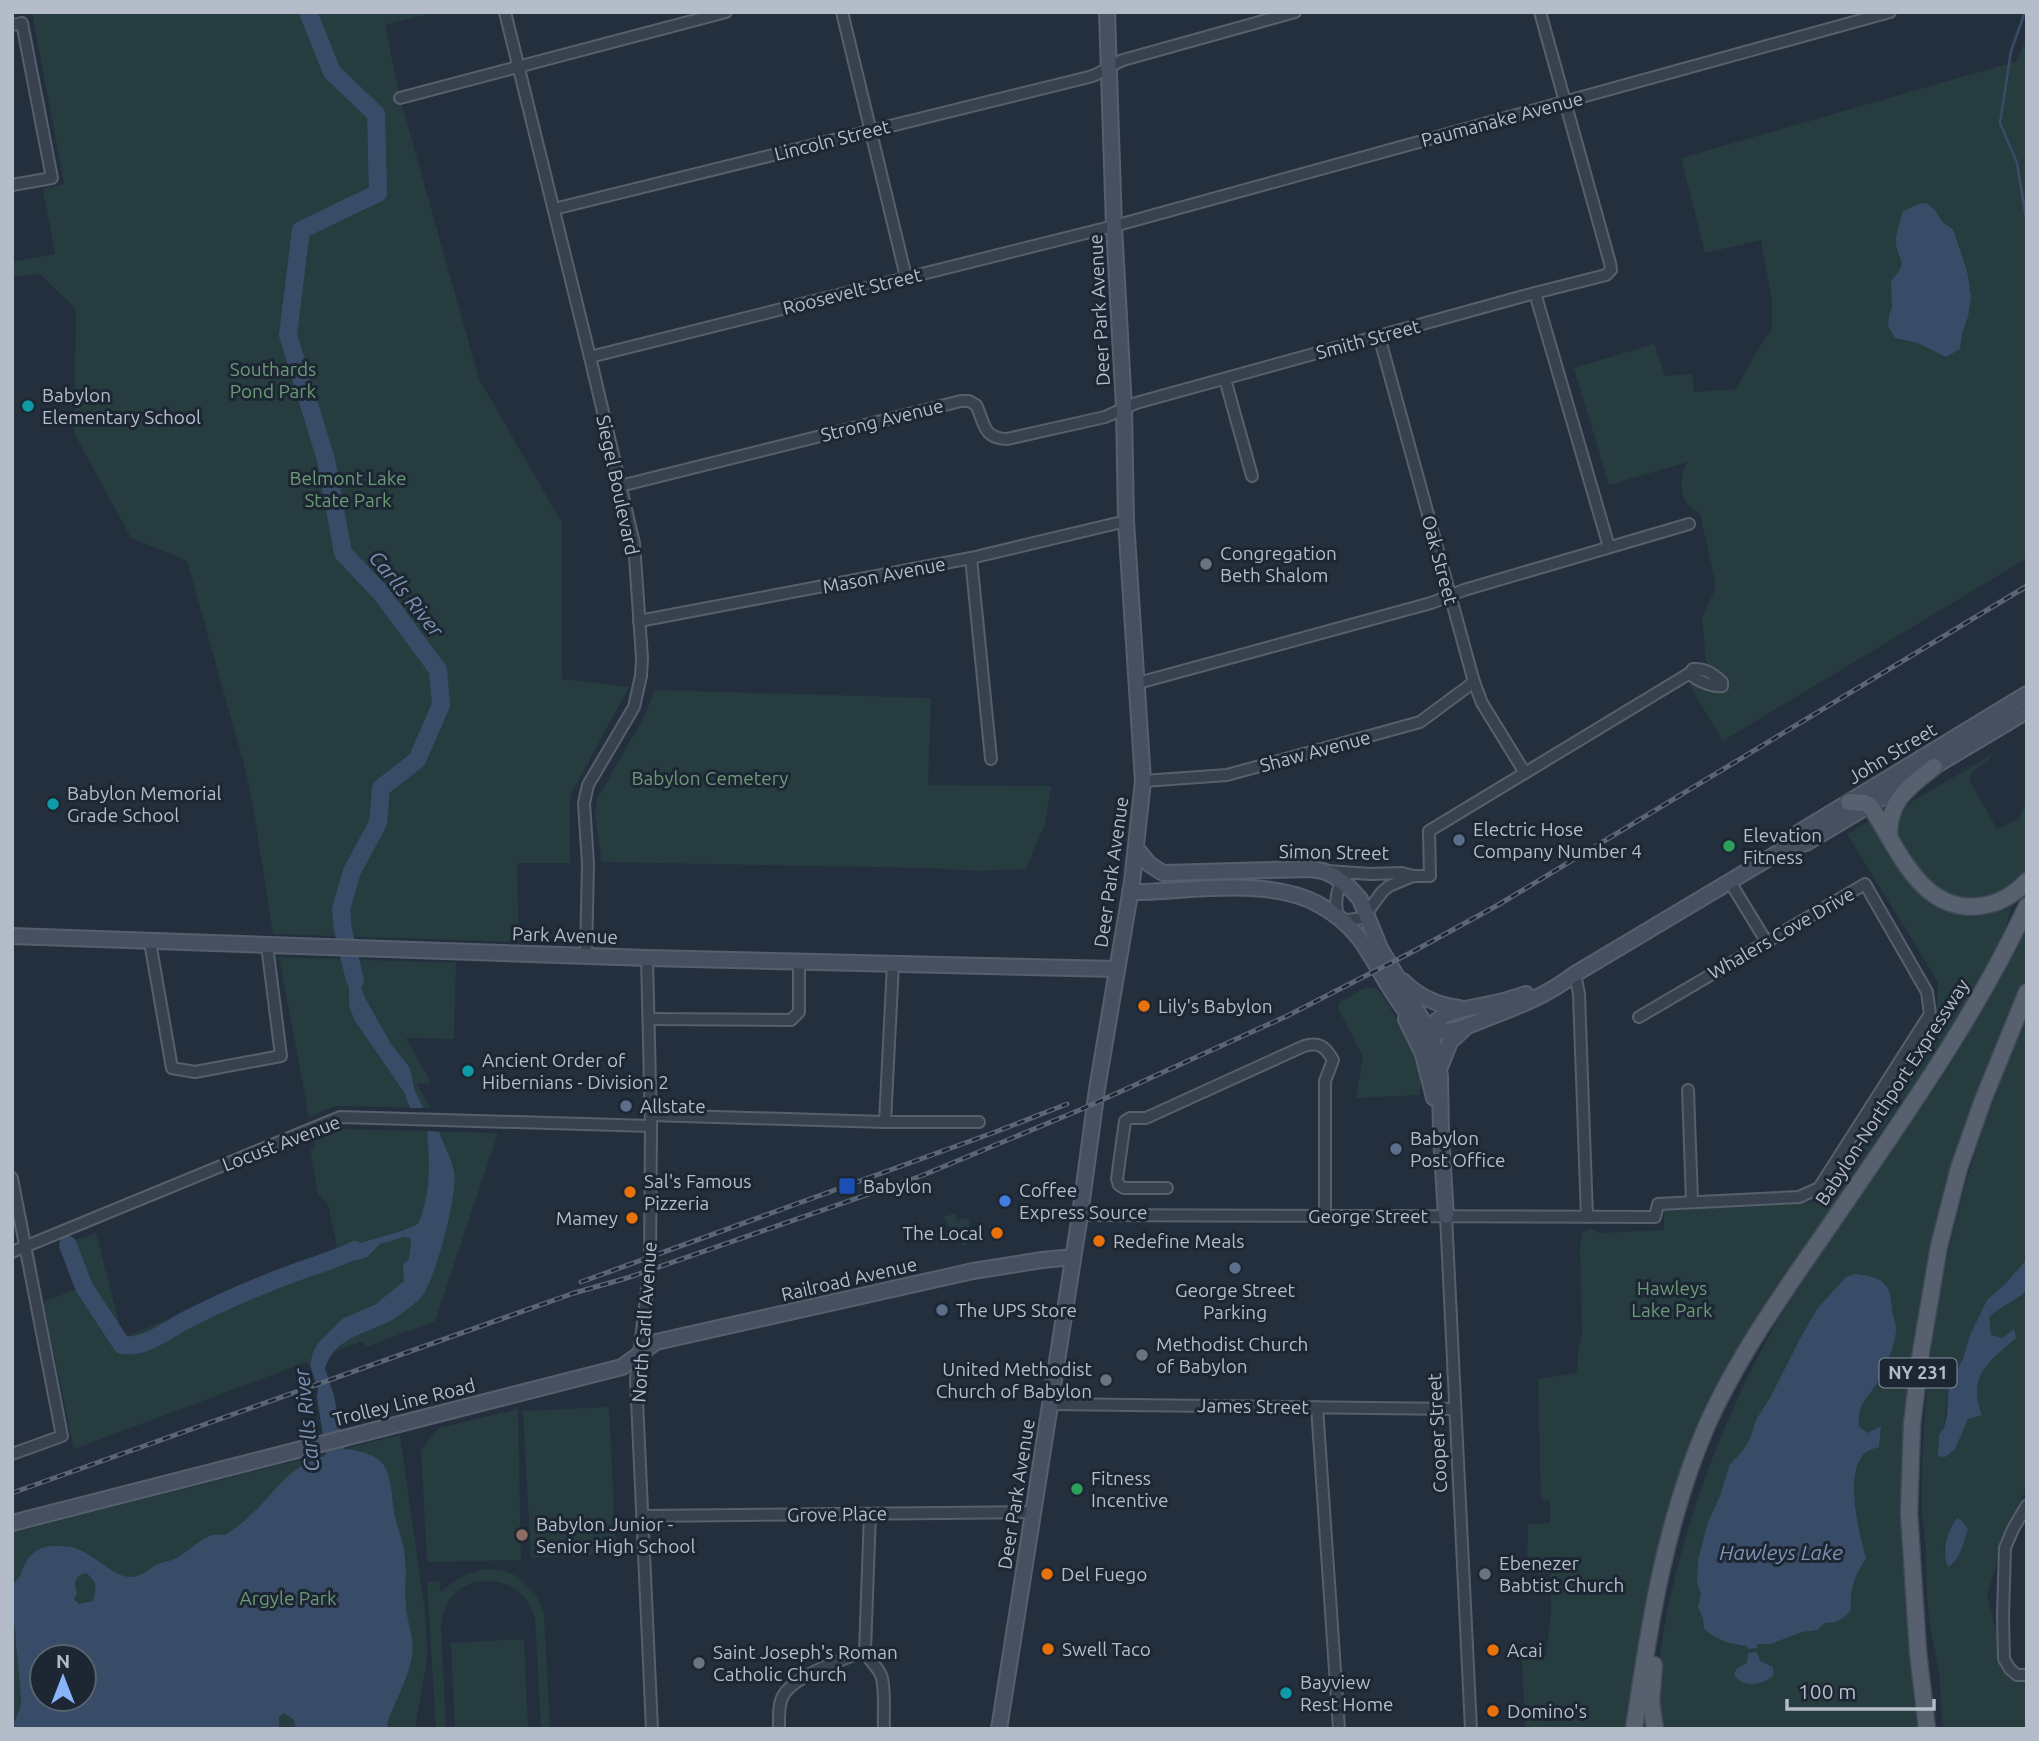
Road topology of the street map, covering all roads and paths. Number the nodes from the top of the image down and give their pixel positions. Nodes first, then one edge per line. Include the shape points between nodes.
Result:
1 (505, 12) edge
2 (726, 12) edge
3 (842, 12) edge
4 (1107, 12) edge
5 (1295, 12) edge
6 (1540, 12) edge
7 (1890, 12) edge
8 (17, 24) edge
9 (517, 65) junction
10 (1108, 67) junction
11 (400, 97) dead end
12 (1564, 102) junction
13 (870, 130) junction
14 (12, 185) edge
15 (554, 209) junction
16 (1115, 226) junction
17 (906, 277) junction
18 (1535, 293) junction
19 (1379, 336) junction
20 (590, 357) junction
21 (1225, 379) junction
22 (1124, 408) junction
23 (1252, 476) dead end
24 (620, 486) junction
25 (1126, 521) junction
26 (1689, 524) dead end
27 (1609, 547) junction
28 (971, 558) junction
29 (1449, 595) junction
30 (639, 621) junction
31 (1690, 673) dead end
32 (1474, 682) junction
33 (1138, 683) junction
34 (2027, 694) edge
35 (2027, 711) edge
36 (991, 759) dead end
37 (1934, 767) junction
38 (1525, 774) junction
39 (1143, 781) junction
40 (1849, 802) junction
41 (1870, 806) junction
42 (1889, 837) junction
43 (1136, 848) junction
44 (1781, 851) junction
45 (1323, 871) joint
46 (1236, 872) junction
47 (1413, 876) junction
48 (1346, 877) junction
49 (2027, 881) edge
50 (1730, 882) junction
51 (1131, 887) junction
52 (2027, 906) edge
53 (1367, 914) junction
54 (1338, 918) junction
55 (12, 936) edge
56 (1766, 941) junction
57 (150, 942) junction
58 (267, 945) junction
59 (586, 955) junction
60 (647, 958) junction
61 (799, 961) junction
62 (892, 964) junction
63 (1117, 969) junction
64 (1575, 974) junction
65 (1397, 975) junction
66 (2027, 992) edge
67 (1396, 999) junction
68 (1467, 1009) junction
69 (1639, 1017) dead end
70 (649, 1018) junction
71 (1474, 1023) junction
72 (1428, 1030) junction
73 (1423, 1054) junction
74 (1440, 1068) junction
75 (1688, 1090) dead end
76 (651, 1121) junction
77 (885, 1122) junction
78 (979, 1122) dead end
79 (1441, 1136) junction
80 (12, 1178) edge
81 (1167, 1188) dead end
82 (1692, 1202) junction
83 (1080, 1214) junction
84 (1325, 1216) junction
85 (1446, 1216) junction
86 (1587, 1217) junction
87 (1656, 1217) joint
88 (25, 1246) junction
89 (12, 1252) edge
90 (1073, 1257) junction
91 (1783, 1295) junction
92 (639, 1354) junction
93 (1050, 1404) junction
94 (1317, 1407) junction
95 (1455, 1409) junction
96 (12, 1454) edge
97 (2027, 1505) edge
98 (1032, 1512) junction
99 (870, 1514) junction
100 (642, 1516) junction
101 (12, 1523) edge
102 (1915, 1603) junction
103 (865, 1651) junction
104 (2027, 1675) edge
105 (652, 1729) edge
106 (779, 1729) edge
107 (884, 1729) edge
108 (999, 1729) edge
109 (1339, 1729) edge
110 (1471, 1729) edge
111 (1634, 1729) edge
112 (1656, 1729) edge
113 (1927, 1729) edge
114 (1938, 1729) edge

1 - 9 street, Siegel Boulevard
2 - 9 street
3 - 13 street
4 - 10 main road, Deer Park Avenue
5 - 10 street, Lincoln Street
6 - 12 street
7 - 12 street, Paumanake Avenue
8 - 14 street via 52,178
9 - 11 street
9 - 15 street, Siegel Boulevard
10 - 13 street, Lincoln Street via 1099,75
10 - 16 main road, Deer Park Avenue
12 - 16 street, Paumanake Avenue
12 - 18 street, Smith Street via 1611,270
13 - 15 street, Lincoln Street
13 - 17 street
15 - 20 street, Siegel Boulevard
16 - 17 street, Roosevelt Street
16 - 22 main road, Deer Park Avenue
17 - 20 street, Roosevelt Street
18 - 19 street, Smith Street
18 - 27 street
19 - 21 street, Smith Street
19 - 29 street, Oak Street
20 - 24 street, Siegel Boulevard
21 - 22 street, Smith Street
21 - 23 street
22 - 24 street, Strong Avenue via 1105,417 997,439 982,424 976,405 961,401
22 - 25 main road, Deer Park Avenue
24 - 30 street, Siegel Boulevard via 634,543
25 - 28 street, Mason Avenue
25 - 33 main road, Deer Park Avenue
26 - 27 street
27 - 29 street
28 - 30 street, Mason Avenue
28 - 36 street
29 - 32 street, Oak Street
29 - 33 street
30 - 59 street, Siegel Boulevard via 642,676 634,707 588,785 584,803
31 - 38 street
32 - 38 street, Oak Street
32 - 39 street, Shaw Avenue via 1420,722 1227,775
33 - 39 main road, Deer Park Avenue
34 - 40 main road, John Street
35 - 37 main road, John Street
37 - 41 main road, John Street
37 - 42 main road via 1898,800
38 - 47 street, Simon Street via 1429,831 1430,876
39 - 43 main road, Deer Park Avenue
40 - 41 main road
40 - 44 main road, John Street via 1798,833
41 - 42 main road
41 - 44 main road, John Street via 1806,844
42 - 49 main road via 1921,884 1953,904 1974,907 1996,902
43 - 46 main road, Simon Street via 1163,873
43 - 51 main road, Deer Park Avenue
44 - 50 main road, John Street
45 - 46 main road, Simon Street
45 - 48 main road, Cooper Street
46 - 51 main road, Simon Street
47 - 48 street, Simon Street
47 - 53 street via 1382,891
48 - 53 main road, Cooper Street
48 - 54 street via 1337,894
50 - 56 street
50 - 64 main road, John Street
51 - 54 main road, Simon Street via 1144,892 1286,891
51 - 63 main road, Deer Park Avenue
52 - 91 main road, Babylon-Northport Expressway via 1953,1043
53 - 54 street via 1357,920
53 - 65 main road, Cooper Street
54 - 67 main road via 1365,947
55 - 57 main road, Park Avenue
56 - 69 street, Whalers Cove Drive
56 - 82 street, Whalers Cove Drive via 1865,884 1927,992 1930,1014 1819,1188 1799,1197
57 - 58 main road, Park Avenue
57 - 58 street via 172,1068 195,1072 281,1056
58 - 59 main road, Park Avenue
59 - 60 main road, Park Avenue
60 - 61 main road, Park Avenue
60 - 70 street, North Carll Avenue
61 - 62 main road, Park Avenue
61 - 70 street via 799,1012 791,1020
62 - 63 main road, Park Avenue
62 - 77 street
63 - 83 main road, Deer Park Avenue
64 - 68 main road, John Street via 1516,997
64 - 71 main road, John Street via 1544,995
64 - 86 street
65 - 68 main road, John Street via 1429,1001
65 - 72 main road, Cooper Street
66 - 102 main road, NY 231 via 1966,1148 1928,1299 1910,1459
67 - 72 main road via 1415,1023
67 - 73 main road, Cooper Street
68 - 72 main road, John Street via 1441,1017
70 - 76 street, North Carll Avenue
71 - 72 main road, John Street
71 - 74 main road, John Street via 1453,1038
72 - 73 main road
72 - 74 main road, Cooper Street
73 - 79 main road, Cooper Street
74 - 79 main road, Cooper Street
75 - 82 street
76 - 77 street, Locust Avenue
76 - 88 street, Locust Avenue via 340,1117
76 - 92 street, North Carll Avenue via 650,1267
77 - 78 street, Locust Avenue
79 - 85 main road, Cooper Street
80 - 88 street
81 - 84 street via 1119,1185 1125,1121 1146,1118 1304,1045 1318,1044 1333,1060 1325,1081
82 - 87 street, Whalers Cove Drive via 1658,1204
83 - 84 street, George Street
83 - 90 main road, Deer Park Avenue
84 - 85 street, George Street
85 - 86 street, George Street
85 - 95 street, Cooper Street
86 - 87 street, George Street
88 - 89 street, Locust Avenue
88 - 96 street via 62,1436
90 - 92 main road, Railroad Avenue via 973,1271 656,1342
90 - 93 main road, Deer Park Avenue
91 - 111 main road via 1726,1387 1688,1474 1659,1578
91 - 112 main road via 1716,1430 1689,1504 1656,1649 1651,1694
92 - 100 street, North Carll Avenue via 635,1378
92 - 101 main road, Trolley Line Road via 622,1367
93 - 94 street, James Street
93 - 98 main road, Deer Park Avenue
94 - 95 street, James Street
94 - 109 street
95 - 110 street, Cooper Street
97 - 104 street via 2005,1548 2003,1638 2004,1659 2010,1669
98 - 99 street, Grove Place
98 - 108 main road, Deer Park Avenue
99 - 100 street, Grove Place
99 - 103 street
100 - 105 street, North Carll Avenue
102 - 113 main road
102 - 114 main road
103 - 106 street via 791,1685 782,1697
103 - 107 street via 882,1681

